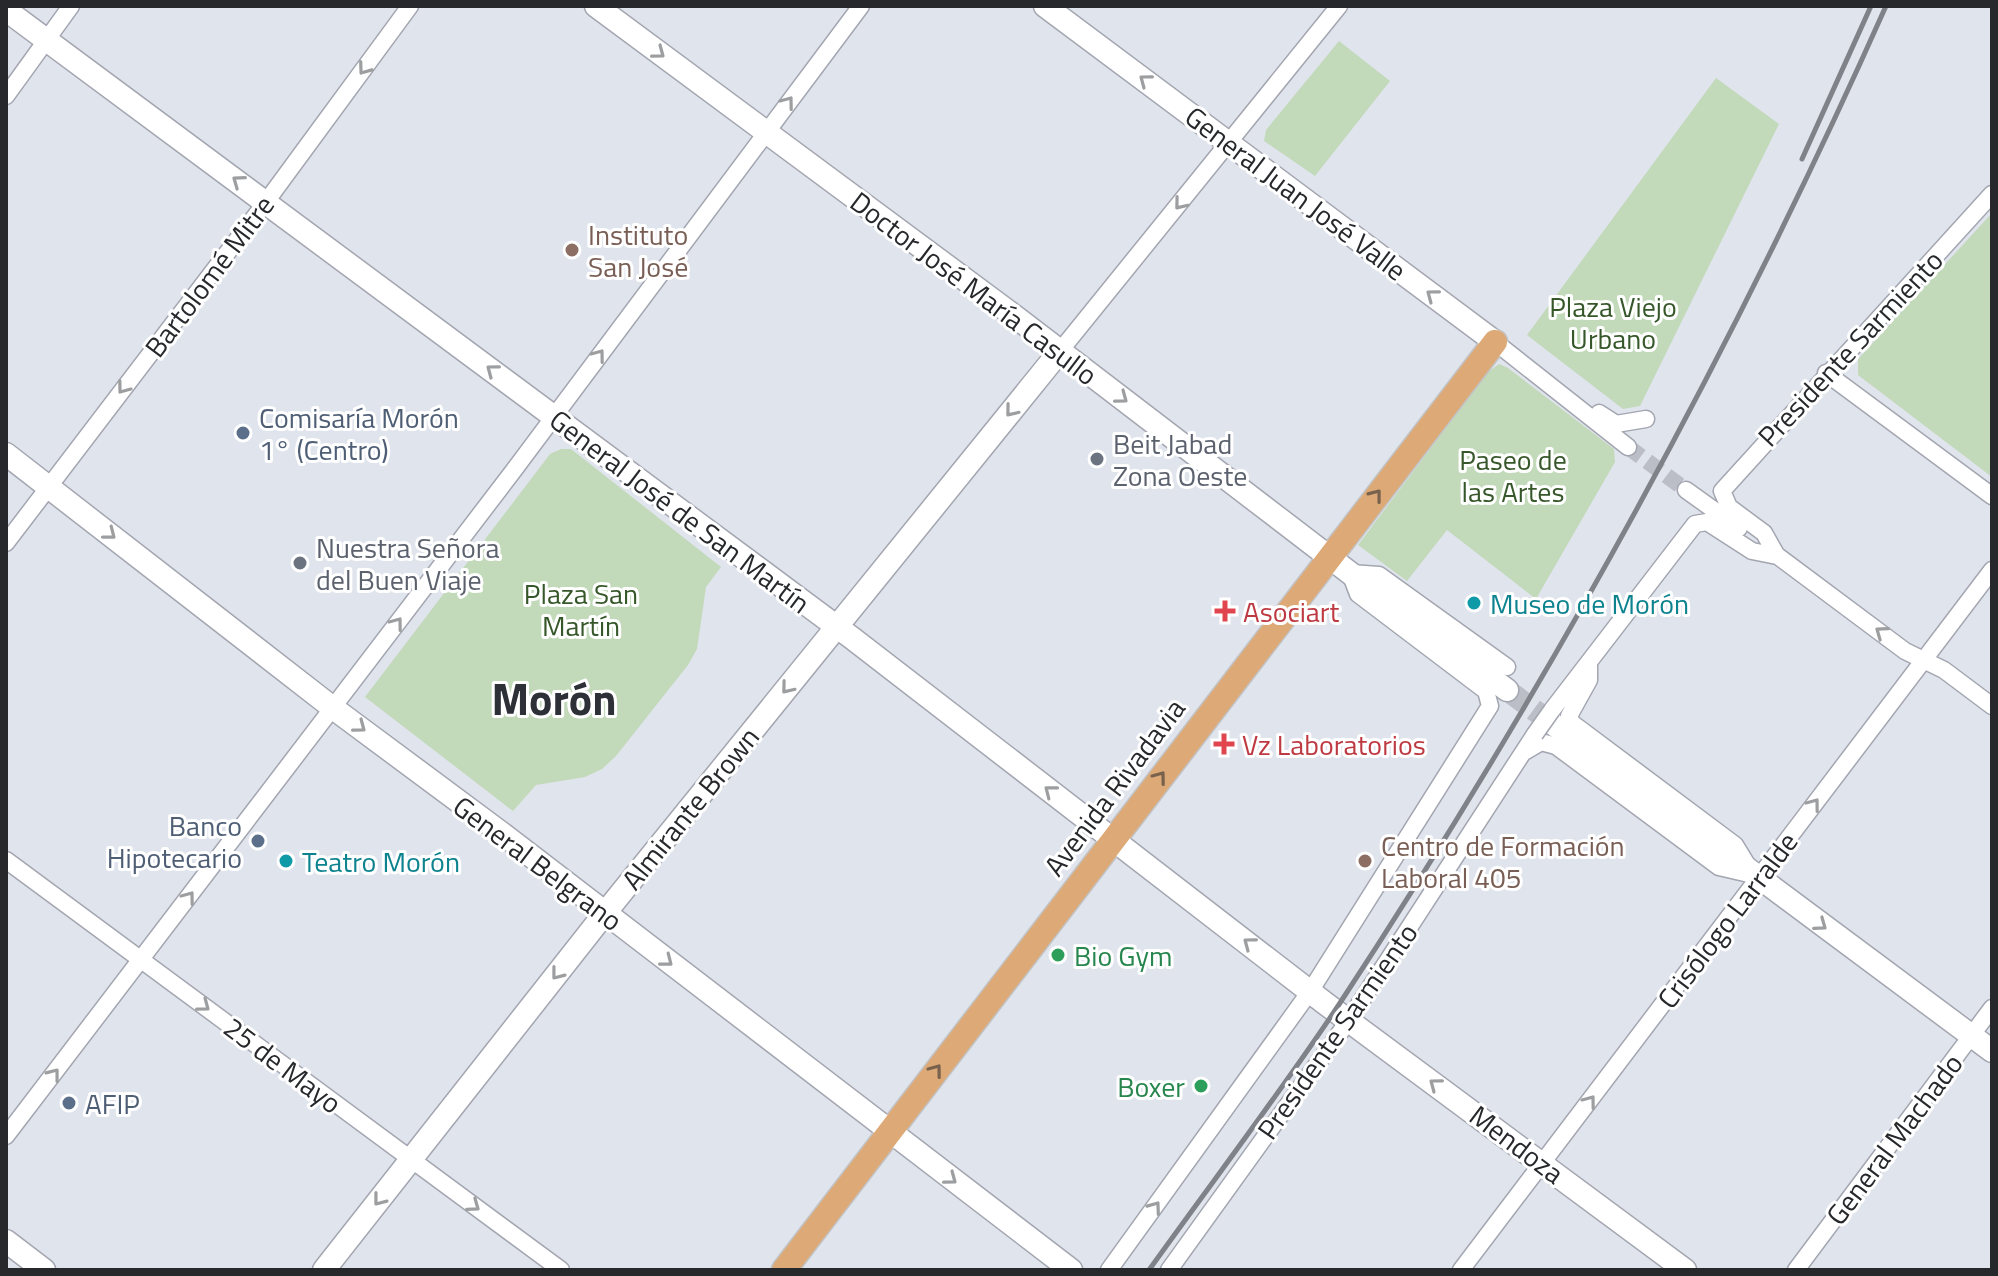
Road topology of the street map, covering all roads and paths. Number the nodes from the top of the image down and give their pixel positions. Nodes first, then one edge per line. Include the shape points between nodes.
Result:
1 (71, 6) edge
2 (410, 6) edge
3 (596, 6) edge
4 (861, 6) edge
5 (1045, 6) edge
6 (1339, 6) edge
7 (6, 10) edge
8 (46, 40) junction
9 (6, 96) edge
10 (765, 132) junction
11 (1230, 144) junction
12 (1992, 194) edge
13 (266, 202) junction
14 (1495, 342) junction
15 (1060, 351) junction
16 (1826, 373) junction
17 (1547, 382) junction
18 (553, 418) junction
19 (1646, 419) dead end
20 (1628, 447) tunnel mouth
21 (6, 454) edge
22 (48, 487) junction
23 (1686, 490) tunnel mouth
24 (1992, 496) edge
25 (6, 543) edge
26 (1329, 556) junction
27 (1777, 556) junction
28 (1992, 570) edge
29 (836, 627) junction
30 (1924, 660) junction
31 (1588, 664) junction
32 (1501, 685) joint
33 (1992, 706) edge
34 (333, 708) junction
35 (1547, 723) junction
36 (1523, 753) junction
37 (1112, 839) junction
38 (6, 860) edge
39 (1756, 876) junction
40 (605, 913) junction
41 (142, 959) junction
42 (1311, 990) junction
43 (1992, 1008) edge
44 (1349, 1020) junction
45 (1971, 1035) junction
46 (1992, 1051) edge
47 (889, 1132) junction
48 (6, 1136) edge
49 (411, 1160) junction
50 (1543, 1163) junction
51 (6, 1241) edge
52 (44, 1270) edge
53 (324, 1270) edge
54 (561, 1270) edge
55 (784, 1270) edge
56 (1071, 1270) edge
57 (1109, 1270) edge
58 (1169, 1270) edge
59 (1461, 1270) edge
60 (1685, 1270) edge
61 (1796, 1270) edge

1 - 8 street
2 -> 13 street, Bartolomé Mitre
3 -> 10 street, Doctor José María Casullo
10 -> 4 street
11 -> 5 street, General Juan José Valle
6 - 11 street
7 - 8 street, General José de San Martín
8 - 9 street
13 -> 8 street, General José de San Martín
10 - 15 street, Doctor José María Casullo
18 -> 10 street
14 -> 11 street, General Juan José Valle
11 -> 15 street
12 - 16 street, Presidente Sarmiento
18 -> 13 street, General José de San Martín
13 -> 22 street, Bartolomé Mitre
14 - 17 street, General Juan José Valle
26 -> 14 main road, Avenida Rivadavia
15 -> 26 street, Doctor José María Casullo
15 -> 29 street, Almirante Brown
16 - 24 street
16 - 27 street, Presidente Sarmiento via 1722,491 1729,507 1764,533
17 - 19 street, General Juan José Valle via 1558,383 1616,424
17 - 20 street, General Juan José Valle
18 - 29 street, General José de San Martín
34 -> 18 street
21 - 22 street, General Belgrano
22 - 25 street, Bartolomé Mitre
22 -> 34 street, General Belgrano
23 - 27 street
26 - 32 street, Doctor José María Casullo
37 -> 26 main road, Avenida Rivadavia
30 -> 27 street
27 - 31 street, Presidente Sarmiento via 1752,551 1701,521
28 - 30 street, Crisólogo Larralde
37 -> 29 street, General José de San Martín
29 -> 40 street, Almirante Brown
30 - 33 street
39 -> 30 street, Crisólogo Larralde
31 - 35 street, Presidente Sarmiento
31 - 39 street via 1589,680 1571,709 1572,723 1735,845
32 - 42 street, Presidente Sarmiento
34 -> 40 street, General Belgrano
41 -> 34 street
35 - 36 street, Presidente Sarmiento
35 - 39 street
36 - 39 street via 1541,742 1556,746 1719,867
36 - 44 street, Presidente Sarmiento
42 -> 37 street, General José de San Martín
47 -> 37 main road, Avenida Rivadavia
38 - 41 street, 25 de Mayo
39 -> 45 street
50 -> 39 street, Crisólogo Larralde
40 -> 47 street, General Belgrano
40 -> 49 street, Almirante Brown
48 -> 41 street
41 -> 49 street, 25 de Mayo
42 - 44 street, General José de San Martín
57 -> 42 street, Presidente Sarmiento
43 - 45 street, General Machado
50 -> 44 street, Mendoza
44 - 58 street, Presidente Sarmiento
45 - 46 street
45 - 61 street, General Machado
47 - 55 main road, Avenida Rivadavia
47 -> 56 street, General Belgrano
49 -> 53 street, Almirante Brown
49 -> 54 street, 25 de Mayo
50 - 59 street, Crisólogo Larralde
50 - 60 street, Mendoza
51 - 52 street

